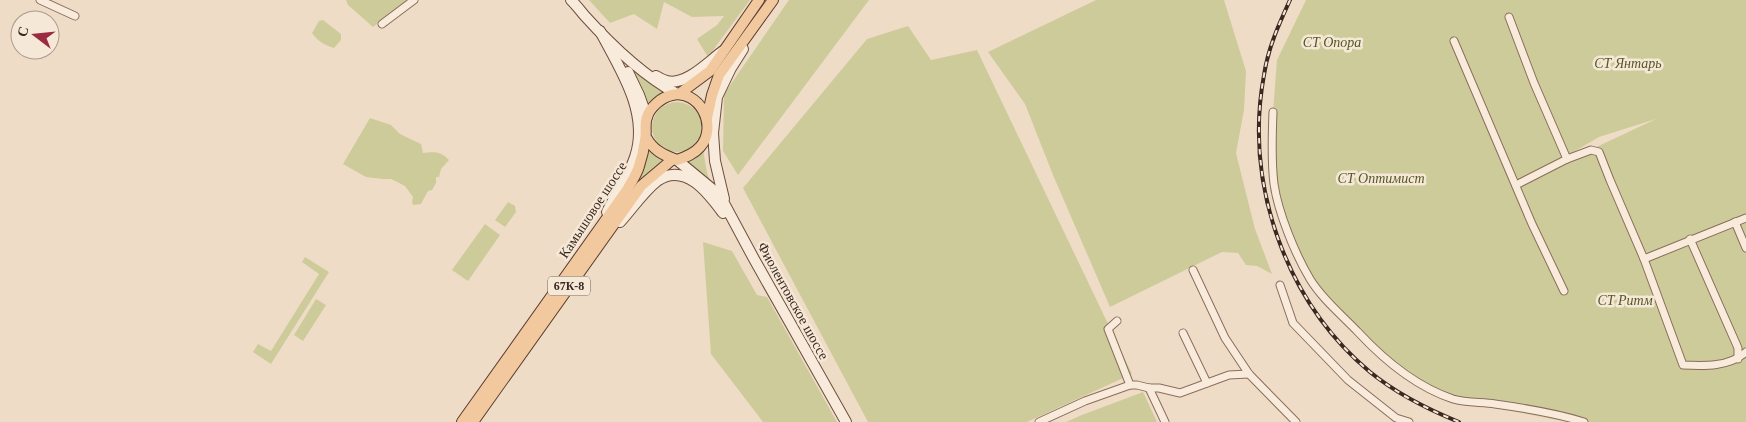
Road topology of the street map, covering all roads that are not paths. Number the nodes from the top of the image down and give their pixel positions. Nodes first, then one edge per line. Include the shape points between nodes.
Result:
1 (40, 0) edge
2 (414, 0) edge
3 (571, 0) edge
4 (759, 0) edge
5 (773, 0) edge
6 (75, 16) dead end
7 (1509, 17) dead end
8 (382, 24) dead end
9 (600, 31) junction
10 (750, 33) junction
11 (1454, 41) dead end
12 (617, 48) junction
13 (726, 49) junction
14 (626, 56) junction
15 (678, 94) junction
16 (1272, 112) dead end
17 (646, 117) junction
18 (707, 118) junction
19 (707, 136) junction
20 (646, 137) junction
21 (675, 159) junction
22 (1567, 159) junction
23 (1516, 184) junction
24 (717, 193) junction
25 (725, 205) junction
26 (1746, 218) edge
27 (605, 221) junction
28 (1735, 222) junction
29 (738, 230) junction
30 (605, 237) junction
31 (1690, 239) junction
32 (1746, 248) edge
33 (1644, 259) junction
34 (1193, 270) dead end
35 (1280, 285) dead end
36 (1564, 292) dead end
37 (1117, 321) dead end
38 (1184, 334) dead end
39 (1746, 352) edge
40 (1738, 359) junction
41 (1249, 374) junction
42 (1207, 383) junction
43 (1130, 385) junction
44 (1149, 388) junction
45 (462, 422) edge
46 (473, 422) edge
47 (846, 422) edge
48 (1039, 422) edge
49 (1165, 422) edge
50 (1296, 422) edge
51 (1409, 422) edge
52 (1584, 422) edge

1 - 6 street
2 - 8 street
3 - 9 main road
4 - 13 main road
5 - 10 main road
7 - 22 street
9 - 12 main road
9 - 27 main road via 636,107 639,133 636,156 624,185 607,210
10 - 18 main road via 719,75
10 - 25 main road via 717,97 713,133 715,161
11 - 23 street
12 - 14 main road
12 - 17 main road
13 - 14 main road via 702,68 675,82 666,81
13 - 15 main road via 710,71
14 - 15 main road via 654,81
15 - 17 main road via 661,100
15 - 18 main road via 694,101
16 - 52 street via 1274,186 1287,232 1310,280 1373,348 1407,375 1455,400 1560,415
17 - 20 main road, 67К-8
18 - 19 main road
19 - 21 main road, Камышовое шоссе / 67К-8 via 694,153
19 - 24 main road, Фиолентовское шоссе
20 - 21 main road via 657,151
20 - 27 main road, Камышовое шоссе / 67К-8 via 639,168
21 - 24 main road, Фиолентовское шоссе
21 - 30 main road, Камышовое шоссе / 67К-8 via 641,186
22 - 23 street
22 - 33 street via 1591,150 1601,154
23 - 36 street
24 - 25 main road, Фиолентовское шоссе
25 - 29 main road, Фиолентовское шоссе
26 - 28 street
27 - 45 main road, Камышовое шоссе / 67К-8
28 - 31 street
28 - 32 street
29 - 30 main road via 696,182 681,176 667,176 658,180
29 - 47 main road, Фиолентовское шоссе
30 - 46 main road, Камышовое шоссе / 67К-8
31 - 33 street
31 - 40 street via 1738,348
33 - 40 street via 1683,365 1709,366
34 - 41 street via 1225,338
35 - 51 street via 1294,323 1348,380 1396,418
37 - 43 street via 1108,329
38 - 42 street
39 - 40 street
41 - 42 street via 1230,375
41 - 50 street
42 - 44 street via 1180,393
43 - 44 street
43 - 48 street
44 - 49 street

